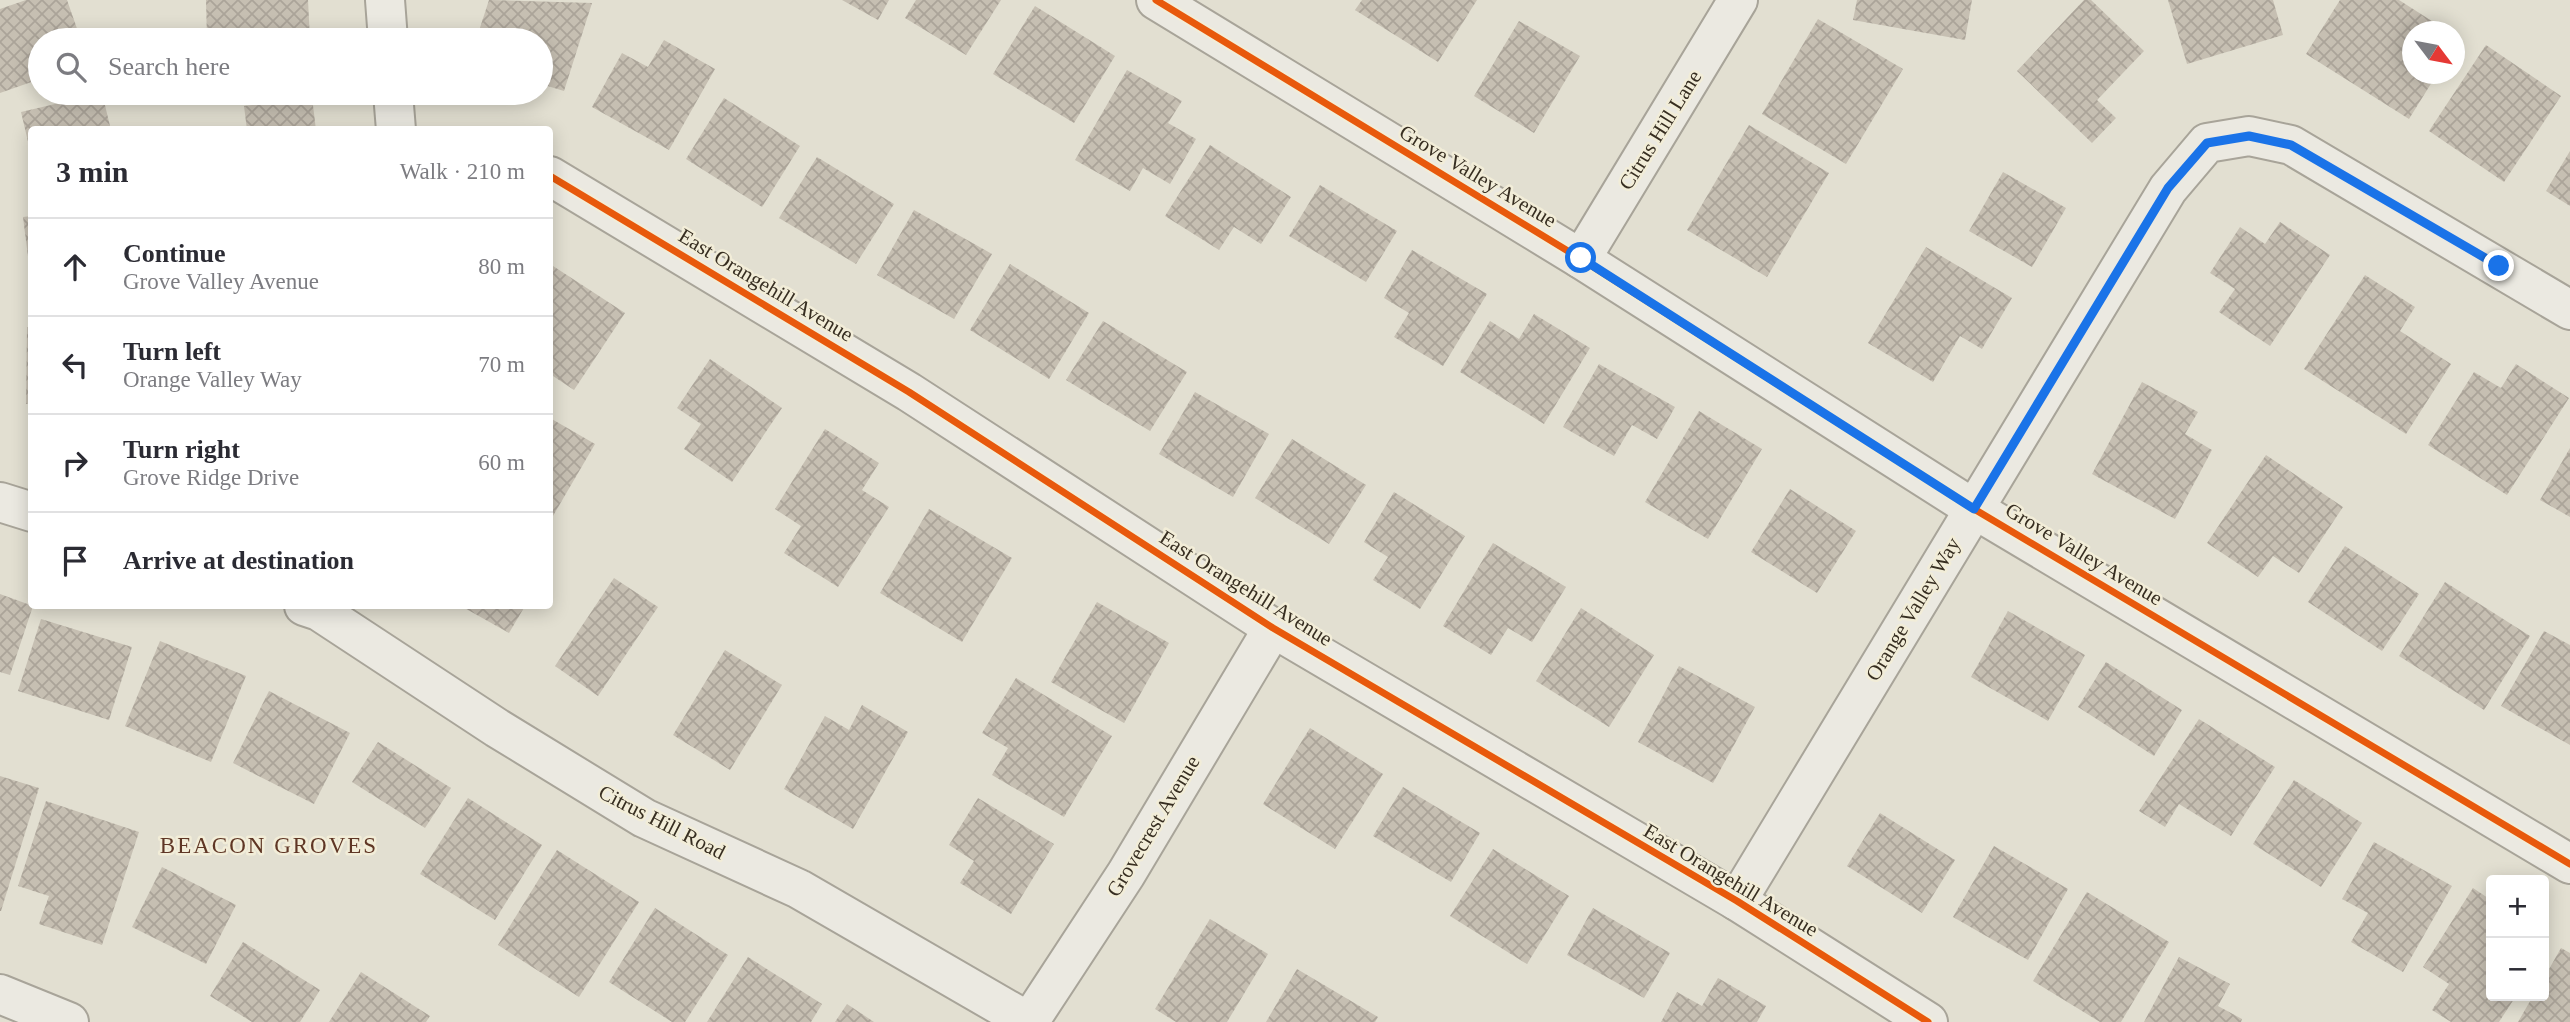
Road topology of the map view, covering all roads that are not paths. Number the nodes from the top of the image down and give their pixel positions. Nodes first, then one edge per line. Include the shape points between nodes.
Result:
1 (385, 0) edge
2 (1156, 0) edge
3 (1738, 0) edge
4 (387, 28) edge
5 (394, 105) edge
6 (396, 126) edge
7 (553, 178) edge
8 (1581, 258) junction
9 (2570, 310) edge
10 (0, 502) edge
11 (1974, 509) junction
12 (28, 511) edge
13 (318, 609) edge
14 (1273, 628) junction
15 (2570, 863) edge
16 (1737, 901) junction
17 (0, 994) edge
18 (69, 1022) edge
19 (1029, 1022) edge
20 (1928, 1022) edge

1 - 4 street
2 - 8 street, Grove Valley Avenue
3 - 8 street, Citrus Hill Lane
5 - 6 street
7 - 14 street, East Orangehill Avenue via 909,392
8 - 11 street, Grove Valley Avenue
9 - 11 street, Orange Valley Way via 2291,145 2249,136 2207,143 2168,188
10 - 12 street
11 - 15 street, Grove Valley Avenue
11 - 16 street, Orange Valley Way
13 - 19 street, Citrus Hill Road via 497,728 644,818 799,889
14 - 16 street, East Orangehill Avenue
14 - 19 street, Grovecrest Avenue via 1125,874
16 - 20 street, East Orangehill Avenue
17 - 18 street

